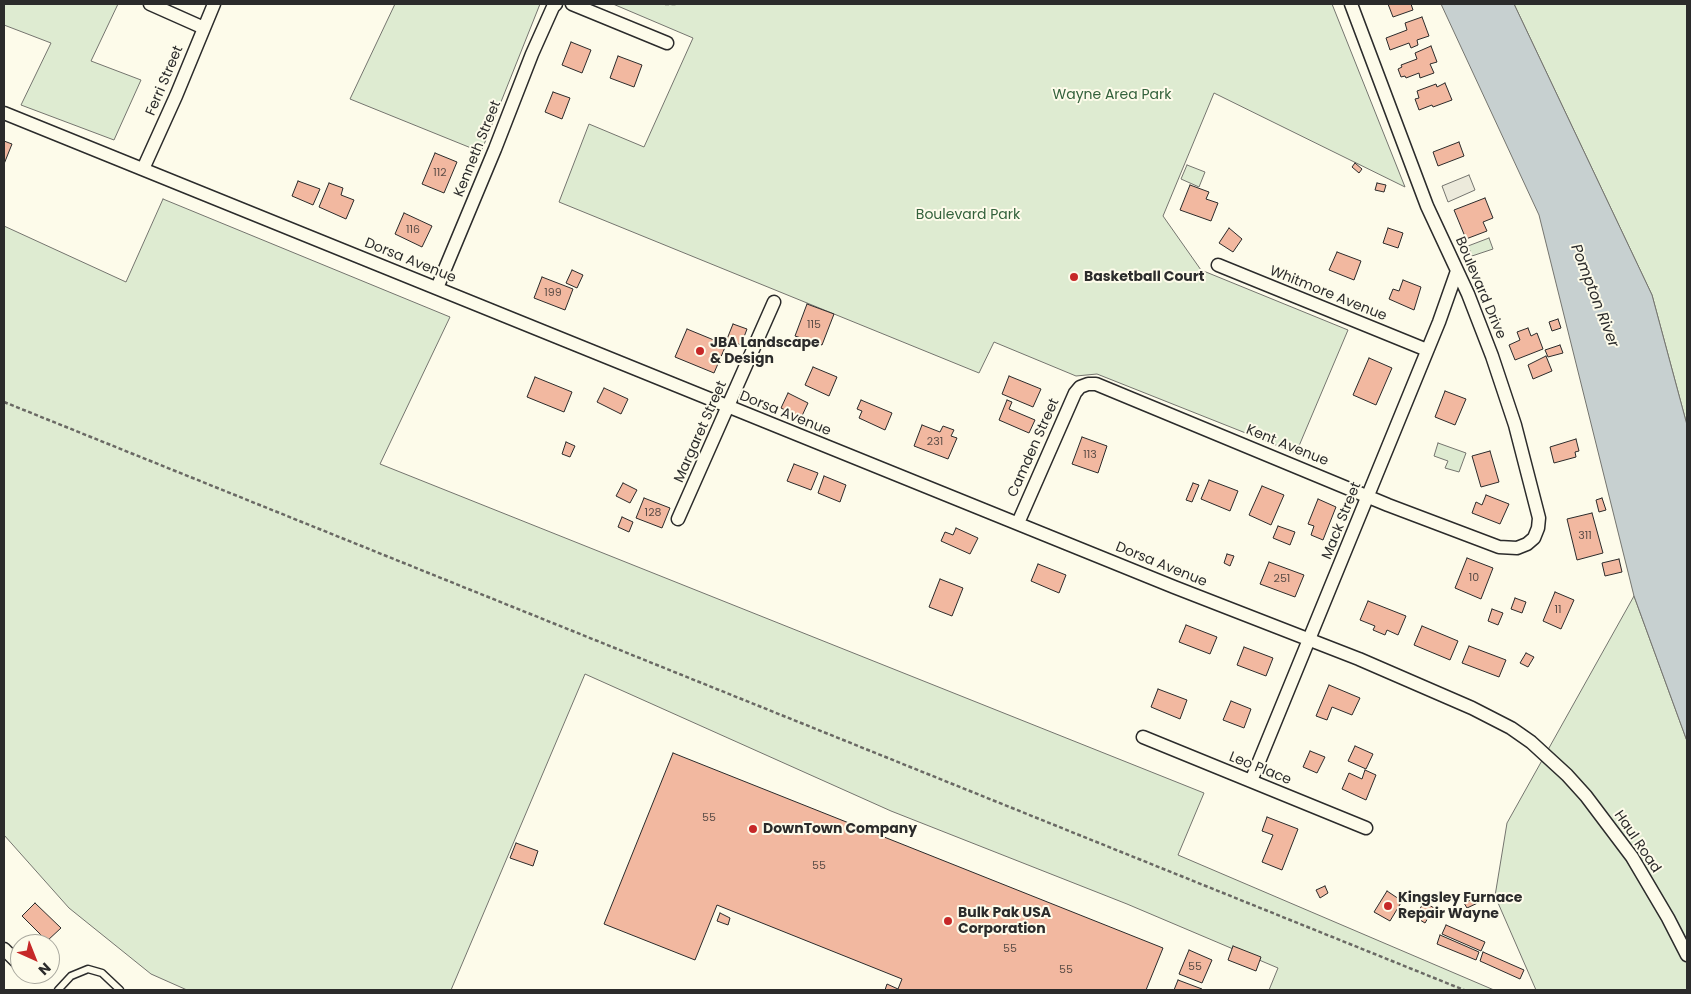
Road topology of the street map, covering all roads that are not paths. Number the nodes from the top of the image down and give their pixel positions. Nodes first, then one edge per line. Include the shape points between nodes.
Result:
1 (150, 4) edge
2 (214, 4) edge
3 (556, 4) edge
4 (572, 4) edge
5 (1350, 4) edge
6 (204, 28) junction
7 (667, 43) dead end
8 (4, 113) edge
9 (143, 169) junction
10 (1218, 265) dead end
11 (1457, 271) junction
12 (437, 288) junction
13 (774, 302) dead end
14 (1427, 350) junction
15 (1080, 387) joint
16 (729, 407) junction
17 (1368, 496) junction
18 (678, 520) dead end
19 (1018, 523) junction
20 (1483, 541) joint
21 (1310, 639) junction
22 (1143, 737) dead end
23 (1547, 757) joint
24 (1251, 781) junction
25 (1366, 828) dead end
26 (1687, 955) edge
27 (58, 990) edge
28 (120, 990) edge

1 - 6 street
2 - 6 street, Ferri Street
3 - 12 street, Kenneth Street
4 - 7 street
5 - 11 street, Boulevard Drive via 1421,190
6 - 9 street, Ferri Street
8 - 9 street, Dorsa Avenue
9 - 12 street, Dorsa Avenue
10 - 14 street, Whitmore Avenue
11 - 14 street, Mack Street
11 - 20 street, Boulevard Drive via 1515,425 1539,518 1534,538 1527,544 1506,548
12 - 16 street, Dorsa Avenue
13 - 16 street, Margaret Street
14 - 17 street, Mack Street
15 - 17 street, Kent Avenue via 1096,384
15 - 19 street, Camden Street
16 - 18 street, Margaret Street
16 - 19 street, Dorsa Avenue
17 - 20 street, Kent Avenue
17 - 21 street, Mack Street
19 - 21 street, Dorsa Avenue
21 - 23 street, Dorsa Avenue via 1472,708 1511,728
21 - 24 street, Mack Street
22 - 24 street, Leo Place
23 - 26 street, Haul Road via 1586,796 1632,858
24 - 25 street, Leo Place
27 - 28 lane via 71,976 88,969 102,973

